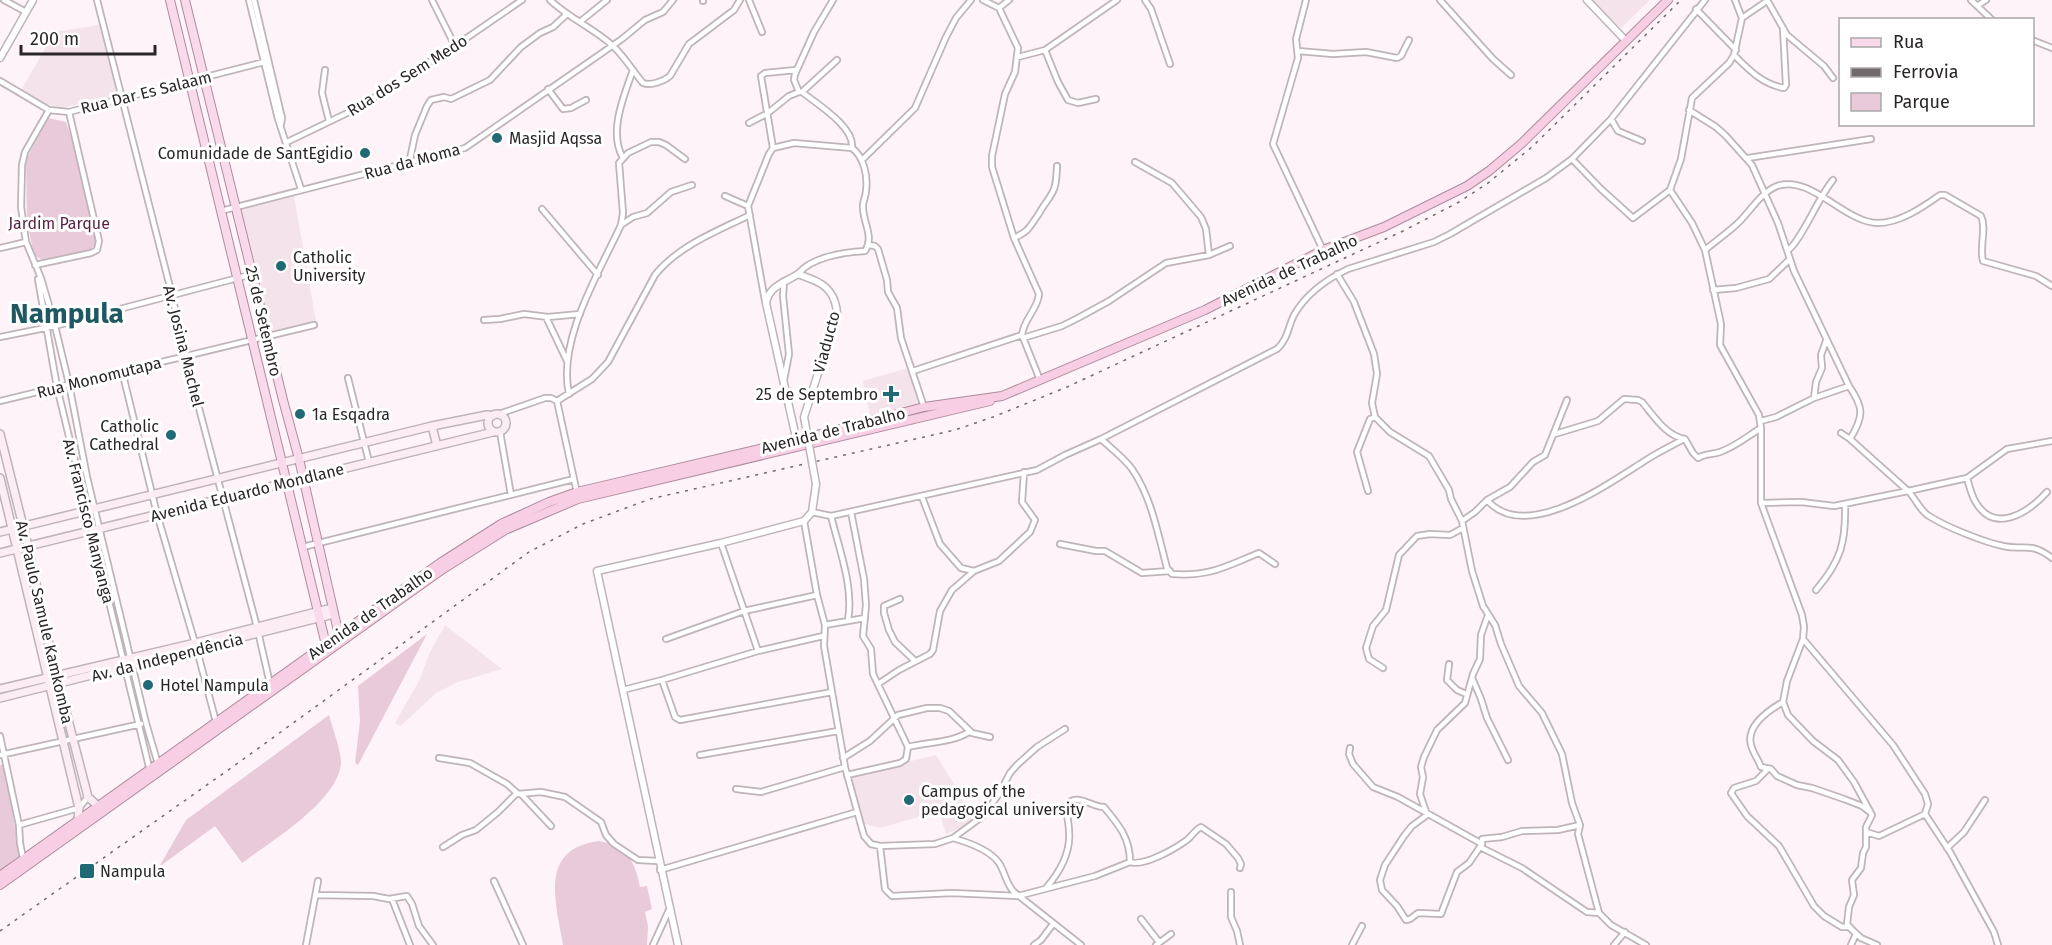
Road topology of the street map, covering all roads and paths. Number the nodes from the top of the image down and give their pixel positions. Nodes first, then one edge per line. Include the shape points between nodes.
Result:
1 (4, 0) edge
2 (33, 0) edge
3 (97, 0) edge
4 (170, 0) edge
5 (185, 0) edge
6 (249, 0) edge
7 (254, 0) edge
8 (432, 0) edge
9 (522, 0) edge
10 (550, 0) edge
11 (607, 0) edge
12 (673, 0) edge
13 (740, 0) edge
14 (749, 0) edge
15 (833, 0) edge
16 (971, 0) edge
17 (983, 0) edge
18 (1009, 0) edge
19 (1117, 0) edge
20 (1145, 0) edge
21 (1306, 0) edge
22 (1440, 0) edge
23 (1587, 0) edge
24 (1668, 0) edge
25 (1705, 0) edge
26 (1735, 0) edge
27 (1767, 0) edge
28 (1971, 0) edge
29 (1986, 0) edge
30 (1977, 6) junction
31 (999, 8) junction
32 (1696, 9) junction
33 (26, 12) junction
34 (188, 12) junction
35 (567, 15) junction
36 (174, 16) junction
37 (1742, 18) junction
38 (1990, 18) edge
39 (581, 21) junction
40 (1783, 28) junction
41 (762, 32) dead end
42 (1409, 40) dead end
43 (1626, 41) junction
44 (2034, 41) edge
45 (612, 45) junction
46 (454, 46) junction
47 (2052, 48) edge
48 (1045, 50) junction
49 (1298, 51) junction
50 (1735, 53) junction
51 (1018, 57) junction
52 (0, 58) edge
53 (837, 60) dead end
54 (266, 62) junction
55 (1170, 64) dead end
56 (325, 70) dead end
57 (633, 70) junction
58 (796, 70) junction
59 (1511, 75) dead end
60 (204, 77) junction
61 (1833, 78) dead end
62 (189, 80) junction
63 (0, 81) edge
64 (548, 89) junction
65 (800, 92) junction
66 (121, 99) junction
67 (1096, 99) dead end
68 (586, 100) dead end
69 (49, 110) junction
70 (1689, 111) junction
71 (69, 112) junction
72 (768, 113) junction
73 (1611, 120) junction
74 (330, 122) junction
75 (749, 123) dead end
76 (1871, 139) dead end
77 (1642, 141) dead end
78 (287, 142) junction
79 (220, 143) junction
80 (205, 146) junction
81 (773, 148) junction
82 (852, 148) junction
83 (623, 158) junction
84 (1748, 158) junction
85 (685, 159) dead end
86 (1572, 159) junction
87 (862, 160) junction
88 (1135, 162) dead end
89 (409, 164) junction
90 (1057, 166) dead end
91 (1833, 180) dead end
92 (692, 185) dead end
93 (302, 189) junction
94 (1670, 190) junction
95 (1764, 195) junction
96 (725, 196) dead end
97 (1820, 196) junction
98 (236, 206) junction
99 (748, 206) junction
100 (542, 209) dead end
101 (221, 211) junction
102 (750, 215) junction
103 (621, 225) junction
104 (1014, 237) junction
105 (26, 242) junction
106 (869, 245) junction
107 (1230, 246) dead end
108 (0, 248) edge
109 (1323, 250) junction
110 (1705, 250) junction
111 (1788, 250) junction
112 (1209, 255) junction
113 (1790, 259) junction
114 (35, 265) junction
115 (253, 274) junction
116 (798, 274) junction
117 (1337, 274) junction
118 (598, 275) junction
119 (238, 277) junction
120 (784, 281) junction
121 (2052, 286) edge
122 (1713, 290) junction
123 (172, 295) junction
124 (766, 303) junction
125 (580, 314) junction
126 (546, 317) junction
127 (484, 320) dead end
128 (314, 325) dead end
129 (55, 326) junction
130 (48, 327) junction
131 (1023, 336) junction
132 (0, 337) edge
133 (268, 337) junction
134 (252, 340) junction
135 (1826, 341) junction
136 (185, 357) junction
137 (567, 361) junction
138 (122, 371) junction
139 (913, 371) junction
140 (348, 378) dead end
141 (1040, 380) junction
142 (784, 383) junction
143 (69, 384) junction
144 (1849, 386) junction
145 (57, 387) junction
146 (569, 394) junction
147 (1002, 396) junction
148 (1815, 398) junction
149 (283, 400) junction
150 (1568, 400) dead end
151 (0, 401) edge
152 (557, 401) junction
153 (267, 403) junction
154 (924, 407) junction
155 (496, 415) junction
156 (1375, 417) junction
157 (1761, 421) junction
158 (432, 426) junction
159 (1761, 428) junction
160 (496, 432) junction
161 (1841, 433) dead end
162 (0, 434) edge
163 (1555, 434) junction
164 (1101, 439) junction
165 (1685, 439) junction
166 (1850, 439) junction
167 (2052, 441) edge
168 (364, 442) junction
169 (797, 443) junction
170 (437, 446) junction
171 (81, 451) junction
172 (72, 453) junction
173 (299, 459) junction
174 (369, 462) junction
175 (281, 463) junction
176 (4, 466) edge
177 (1024, 472) junction
178 (87, 477) junction
179 (0, 478) edge
180 (303, 478) junction
181 (1967, 478) junction
182 (79, 479) junction
183 (574, 479) junction
184 (217, 480) junction
185 (286, 483) junction
186 (1368, 491) dead end
187 (1908, 491) junction
188 (2047, 492) dead end
189 (153, 495) junction
190 (511, 495) junction
191 (578, 496) junction
192 (922, 497) junction
193 (222, 498) junction
194 (1486, 500) junction
195 (1761, 502) junction
196 (1845, 505) junction
197 (91, 510) junction
198 (812, 512) junction
199 (851, 512) junction
200 (157, 514) junction
201 (831, 516) junction
202 (804, 521) junction
203 (1462, 521) junction
204 (24, 526) junction
205 (1462, 528) junction
206 (11, 529) junction
207 (95, 529) junction
208 (0, 532) edge
209 (317, 543) junction
210 (721, 543) junction
211 (1060, 544) dead end
212 (28, 546) junction
213 (303, 547) junction
214 (17, 548) junction
215 (0, 552) edge
216 (2052, 558) edge
217 (1275, 564) dead end
218 (974, 571) junction
219 (1170, 571) junction
220 (1816, 590) dead end
221 (817, 595) junction
222 (900, 598) dead end
223 (333, 611) junction
224 (744, 611) junction
225 (319, 615) junction
226 (1488, 615) junction
227 (865, 618) junction
228 (848, 620) junction
229 (825, 625) junction
230 (258, 631) junction
231 (824, 636) junction
232 (340, 639) junction
233 (666, 639) dead end
234 (1803, 639) junction
235 (196, 646) junction
236 (327, 648) junction
237 (758, 651) junction
238 (915, 661) junction
239 (128, 663) junction
240 (1449, 664) dead end
241 (1383, 668) dead end
242 (662, 680) junction
243 (1473, 680) junction
244 (58, 681) junction
245 (49, 683) junction
246 (878, 684) junction
247 (271, 688) junction
248 (0, 689) edge
249 (623, 690) junction
250 (832, 692) junction
251 (1466, 694) junction
252 (0, 698) edge
253 (1783, 702) junction
254 (894, 720) junction
255 (146, 723) junction
256 (139, 725) junction
257 (217, 726) junction
258 (1065, 729) dead end
259 (838, 731) junction
260 (969, 732) junction
261 (0, 736) edge
262 (990, 737) dead end
263 (73, 739) junction
264 (63, 742) junction
265 (908, 747) junction
266 (1350, 748) dead end
267 (2, 755) edge
268 (700, 755) dead end
269 (439, 758) dead end
270 (843, 758) junction
271 (1508, 760) dead end
272 (160, 767) junction
273 (845, 767) junction
274 (1768, 770) junction
275 (151, 773) junction
276 (847, 775) junction
277 (736, 789) dead end
278 (121, 794) junction
279 (519, 794) junction
280 (88, 797) junction
281 (1985, 800) dead end
282 (98, 806) junction
283 (79, 808) junction
284 (857, 812) junction
285 (1871, 812) junction
286 (1925, 814) junction
287 (1427, 815) junction
288 (78, 820) junction
289 (19, 825) junction
290 (1580, 825) junction
291 (551, 826) dead end
292 (1866, 832) junction
293 (953, 838) junction
294 (880, 846) junction
295 (1481, 846) junction
296 (443, 847) dead end
297 (45, 848) junction
298 (1947, 848) junction
299 (23, 858) junction
300 (658, 861) junction
301 (1130, 862) junction
302 (1240, 868) dead end
303 (660, 870) junction
304 (0, 876) edge
305 (318, 881) dead end
306 (494, 881) dead end
307 (0, 885) edge
308 (1046, 888) junction
309 (1231, 892) dead end
310 (316, 895) junction
311 (1018, 896) junction
312 (392, 899) junction
313 (669, 910) junction
314 (1599, 913) junction
315 (1141, 919) dead end
316 (1053, 924) junction
317 (1362, 926) dead end
318 (1625, 932) junction
319 (1171, 934) dead end
320 (1856, 934) junction
321 (1158, 944) edge
322 (306, 945) edge
323 (410, 945) edge
324 (433, 945) edge
325 (523, 945) edge
326 (653, 945) edge
327 (678, 945) edge
328 (1034, 945) edge
329 (1081, 945) edge
330 (1240, 945) edge
331 (1352, 945) edge
332 (1614, 945) edge
333 (1646, 945) edge
334 (1851, 945) edge
335 (1877, 945) edge
336 (1998, 945) edge

1 - 33 street
2 - 33 street
3 - 66 street, Av. Josina Machel
4 - 36 main road, 25 de Setembro
5 - 34 main road, 25 de Setembro
6 - 54 street
7 - 54 street
8 - 46 street
9 - 46 street, Rua dos Sem Medo
10 - 35 street
11 - 39 street
12 - 45 street, Rua da Moma via 663,12 645,20
13 - 57 street via 734,10 689,44 666,79 646,84
14 - 41 street
15 - 58 street
16 - 87 street via 946,37 915,108
17 - 31 street
18 - 31 street
19 - 48 street
20 - 55 street
21 - 49 street via 1296,39
22 - 59 street
23 - 43 street
24 - 43 highway, Avenida de Trabalho
25 - 32 street
26 - 37 street
27 - 37 street
27 - 40 street
28 - 30 street
29 - 30 street
30 - 38 street
31 - 51 street via 1018,48
32 - 50 street
32 - 73 street
33 - 52 street
34 - 36 main road
34 - 60 main road, 25 de Setembro
35 - 39 street
35 - 89 street via 521,47 490,80 451,99 431,100 415,135
36 - 62 main road, 25 de Setembro
37 - 50 street
39 - 45 street
40 - 50 street via 1784,88 1759,79
40 - 61 street
42 - 49 street via 1397,58 1366,52
43 - 109 highway, Avenida de Trabalho via 1557,111 1489,171 1416,212
44 - 47 street
45 - 57 street
45 - 64 street, Rua da Moma
46 - 74 street, Rua dos Sem Medo via 366,104
48 - 51 street
48 - 67 street via 1068,100 1078,103
49 - 109 street via 1273,144
50 - 70 street via 1692,98
51 - 104 street via 1005,94 992,156 995,179
53 - 65 street
54 - 60 street, Rua Dar Es Salaam
54 - 78 street
56 - 74 street via 322,93
57 - 83 street via 618,129 618,149
58 - 65 street via 794,80
58 - 72 street via 761,76
60 - 62 street, Rua Dar Es Salaam
60 - 79 main road, 25 de Setembro
62 - 66 street, Rua Dar Es Salaam
62 - 80 main road, 25 de Setembro
63 - 69 street, Rua Dar Es Salaam
64 - 68 street via 563,109
64 - 89 street, Rua da Moma via 465,148
65 - 72 street
65 - 82 street via 846,129
66 - 71 street, Rua Dar Es Salaam
66 - 123 street, Av. Josina Machel
69 - 71 street, Rua Dar Es Salaam
69 - 105 street, Av. Francisco Manyanga via 22,165 21,207
70 - 84 street via 1716,127
70 - 94 street via 1682,159
71 - 114 street via 99,241 97,250
72 - 75 street
72 - 81 street
73 - 77 street via 1618,131
73 - 86 street
74 - 78 street, Rua dos Sem Medo
76 - 84 street
78 - 93 street
79 - 80 main road
79 - 98 main road, 25 de Setembro
80 - 101 main road, 25 de Setembro
81 - 82 street via 794,143
81 - 99 street
82 - 87 street
83 - 85 street via 651,142 659,142
83 - 103 street via 618,168
84 - 95 street
86 - 94 street via 1633,218
86 - 117 street via 1434,242
87 - 106 street via 867,181 863,205
88 - 112 street via 1172,183 1201,217
89 - 93 street, Rua da Moma
90 - 104 street via 1052,195 1026,233
91 - 97 street
92 - 103 street via 671,192 648,213
93 - 98 street, Rua da Moma
94 - 110 street
95 - 97 street via 1775,187 1789,185
95 - 110 street
95 - 111 street
96 - 99 street
97 - 111 street via 1796,244
97 - 121 street via 1856,216 1881,223 1945,195 1983,220 1983,261 2036,276
98 - 101 street, Rua da Moma
98 - 115 main road, 25 de Setembro
99 - 102 street
100 - 118 street
101 - 119 main road, 25 de Setembro
102 - 124 street
102 - 146 street via 701,239 663,265 608,362
103 - 118 street
104 - 131 street via 1039,294 1022,329
105 - 108 street
105 - 114 street, Av. Francisco Manyanga
106 - 116 street via 864,251 830,256
106 - 139 street via 878,249
107 - 112 street
109 - 141 highway, Avenida de Trabalho via 1205,310
110 - 122 street
111 - 113 street
112 - 131 street via 1166,264 1078,318
113 - 122 street via 1769,279
113 - 135 street
114 - 129 street, Av. Francisco Manyanga
114 - 130 street, Av. Francisco Manyanga
115 - 119 street
115 - 133 main road, 25 de Setembro
116 - 120 street
116 - 198 street, Viaducto, bridge via 824,285 834,296 837,314 804,417 816,484
117 - 156 street via 1354,302 1374,354
117 - 164 street via 1303,302 1293,316 1285,340 1277,348
118 - 125 street
119 - 123 street
119 - 134 main road, 25 de Setembro
120 - 124 street via 770,292
120 - 142 street via 789,354
122 - 157 street via 1721,324 1720,345
123 - 129 street
123 - 136 street, Av. Josina Machel
124 - 142 street
125 - 126 street
125 - 137 street
126 - 127 street via 524,314
126 - 137 street
128 - 133 street, Rua Monomutapa
129 - 130 street
129 - 143 street, Av. Francisco Manyanga
130 - 132 street
130 - 145 street, Av. Francisco Manyanga
131 - 139 street
131 - 141 street
133 - 134 street, Rua Monomutapa
133 - 149 main road, 25 de Setembro
134 - 136 street, Rua Monomutapa
134 - 153 main road, 25 de Setembro
135 - 144 street
135 - 148 street
136 - 138 street, Rua Monomutapa
136 - 184 street, Av. Josina Machel
137 - 146 street
138 - 143 street, Rua Monomutapa
138 - 189 street
139 - 154 street
140 - 168 street
141 - 147 highway, Avenida de Trabalho
142 - 169 street
143 - 145 street, Rua Monomutapa
143 - 171 street, Av. Francisco Manyanga
144 - 148 street
144 - 166 street via 1860,405
145 - 151 street, Rua Monomutapa
145 - 172 street, Av. Francisco Manyanga
146 - 152 street
147 - 154 highway, Avenida de Trabalho
147 - 169 highway, Avenida de Trabalho via 958,410
148 - 157 street
149 - 153 main road
149 - 173 main road, 25 de Setembro
150 - 163 street
152 - 155 street via 545,398
152 - 183 street
153 - 175 main road, 25 de Setembro
154 - 169 highway, Avenida de Trabalho
155 - 158 main road, Avenida Eduardo Mondlane
155 - 160 main road via 488,424
155 - 160 main road via 506,422 505,428
156 - 186 street via 1370,419 1357,452
156 - 203 street via 1390,432 1429,456
157 - 159 street
158 - 168 main road, Avenida Eduardo Mondlane
158 - 170 main road
159 - 165 street via 1719,453 1698,458
159 - 195 street
160 - 170 main road, Avenida Eduardo Mondlane
160 - 190 street
161 - 166 street
162 - 176 main road, Av. Paulo Samule Kamkomba
163 - 165 street via 1598,421 1621,401 1633,399 1642,402 1664,428
163 - 194 street via 1545,455 1510,487
164 - 177 street via 1037,470
164 - 219 street via 1129,465 1146,495
165 - 194 street via 1592,494 1547,512 1515,515 1495,509
166 - 187 street
167 - 181 street via 2002,451
168 - 173 main road, Avenida Eduardo Mondlane
168 - 174 street
169 - 191 highway, Avenida de Trabalho
170 - 174 main road, Avenida Eduardo Mondlane
171 - 172 street
171 - 178 street, Av. Francisco Manyanga
172 - 182 street, Av. Francisco Manyanga
173 - 175 main road, Avenida Eduardo Mondlane
173 - 180 main road, 25 de Setembro
174 - 180 main road, Avenida Eduardo Mondlane
175 - 184 main road, Avenida Eduardo Mondlane
175 - 185 main road, 25 de Setembro
176 - 204 main road, Av. Paulo Samule Kamkomba
177 - 192 street
177 - 218 street via 1022,502 1035,520 1033,528 999,561
178 - 182 street
178 - 197 street, Av. Francisco Manyanga
179 - 206 main road, Av. Paulo Samule Kamkomba
180 - 185 main road, Avenida Eduardo Mondlane
180 - 209 main road, 25 de Setembro
181 - 187 street
181 - 188 street via 1976,503 1994,517 2013,518
182 - 197 street, Av. Francisco Manyanga
183 - 190 street
183 - 191 street
184 - 189 main road, Avenida Eduardo Mondlane
184 - 193 street, Av. Josina Machel
185 - 193 main road, Avenida Eduardo Mondlane
185 - 213 main road, 25 de Setembro
187 - 196 street
187 - 216 street via 1929,516 2004,547 2030,547
189 - 197 main road, Avenida Eduardo Mondlane
189 - 200 street
190 - 209 street
191 - 232 highway, Avenida de Trabalho via 503,527
192 - 199 street
192 - 218 street via 940,544 961,568
193 - 200 main road, Avenida Eduardo Mondlane
193 - 230 street, Av. Josina Machel
194 - 203 street
195 - 196 street
195 - 234 street via 1802,615
196 - 220 street via 1842,547 1835,565
197 - 204 main road, Avenida Eduardo Mondlane
197 - 207 street, Av. Francisco Manyanga
198 - 201 street
198 - 202 street
199 - 201 street
199 - 227 street via 864,579
200 - 207 main road, Avenida Eduardo Mondlane
200 - 235 street
201 - 228 street via 848,586
202 - 210 street
202 - 221 street
203 - 205 street
204 - 206 main road, Avenida Eduardo Mondlane
204 - 212 main road, Av. Paulo Samule Kamkomba
205 - 226 street
205 - 241 street via 1450,535 1417,536 1399,555 1386,610 1373,627 1366,648 1368,659
206 - 208 main road, Avenida Eduardo Mondlane
206 - 214 main road, Av. Paulo Samule Kamkomba
207 - 212 main road, Avenida Eduardo Mondlane
207 - 239 street, Av. Francisco Manyanga
209 - 213 street
209 - 223 main road, 25 de Setembro
210 - 224 street
210 - 249 street via 597,571
211 - 219 street via 1105,551 1142,573
212 - 214 main road, Avenida Eduardo Mondlane
212 - 244 main road, Av. Paulo Samule Kamkomba
213 - 225 main road, 25 de Setembro
214 - 215 main road, Avenida Eduardo Mondlane
214 - 245 main road, Av. Paulo Samule Kamkomba
217 - 219 street via 1259,553 1210,573
218 - 238 street via 944,602 933,650
221 - 224 street
221 - 229 street
222 - 238 street via 884,606 884,613 895,642
223 - 225 main road, Av. da Independência
223 - 232 main road, 25 de Setembro
224 - 233 street
224 - 237 street
225 - 230 main road, Av. da Independência
225 - 236 main road, 25 de Setembro
226 - 243 street
226 - 290 street via 1519,686 1542,713 1562,754
227 - 228 street
227 - 246 street via 863,636 871,649 872,671
228 - 229 street
229 - 231 street
230 - 235 main road, Av. da Independência
230 - 247 street, Av. Josina Machel
231 - 237 street
231 - 250 street
232 - 236 highway, Avenida de Trabalho
234 - 253 street
234 - 286 street via 1877,724 1905,763 1925,794
235 - 239 main road, Av. da Independência
235 - 257 street
236 - 247 highway, Avenida de Trabalho
237 - 242 street
238 - 246 street
239 - 244 main road, Av. da Independência
239 - 255 street, Av. Francisco Manyanga
239 - 256 street, Av. Francisco Manyanga
240 - 251 street via 1447,680
242 - 249 street
242 - 250 street via 675,717 680,720
243 - 251 street
243 - 271 street
244 - 245 main road, Av. da Independência
244 - 263 main road, Av. Paulo Samule Kamkomba
245 - 248 main road, Av. da Independência
245 - 252 main road, Av. da Independência
245 - 264 main road, Av. Paulo Samule Kamkomba
246 - 254 street
247 - 257 highway, Avenida de Trabalho
249 - 300 street
250 - 259 street
251 - 287 street via 1461,708 1437,730 1424,758 1420,794
253 - 274 street via 1768,711 1751,733 1754,754
253 - 285 street via 1797,726 1847,771
254 - 260 street via 898,715 940,708 949,711
254 - 265 street
254 - 270 street
255 - 256 street
255 - 272 street, Av. Francisco Manyanga
256 - 263 street
256 - 275 street, Av. Francisco Manyanga
257 - 272 highway, Avenida de Trabalho
258 - 293 street via 1037,747 1010,772 983,816
259 - 268 street
259 - 270 street
260 - 262 street
260 - 265 street via 951,741
261 - 267 street
263 - 264 street
263 - 280 main road, Av. Paulo Samule Kamkomba
264 - 267 street
264 - 283 main road, Av. Paulo Samule Kamkomba
265 - 276 street via 906,759 900,763
266 - 287 street via 1353,764 1373,787
267 - 289 street
269 - 279 street via 470,763
270 - 273 street
272 - 275 highway, Avenida de Trabalho
273 - 276 street
273 - 277 street via 761,792
274 - 285 street
274 - 320 street via 1755,781 1734,788 1734,799 1779,846 1814,906
275 - 278 highway, Avenida de Trabalho
276 - 284 street
278 - 282 highway, Avenida de Trabalho
278 - 297 highway, Avenida de Trabalho
279 - 291 street
279 - 296 street via 476,830
279 - 300 street via 532,791 566,797 601,822 614,844 638,861
280 - 282 main road
280 - 283 street
281 - 298 street via 1968,827
282 - 288 highway, Avenida de Trabalho
283 - 288 main road, Av. Paulo Samule Kamkomba
283 - 289 street
284 - 294 street via 864,836 871,844
284 - 303 street
285 - 292 street
286 - 292 street via 1879,836
286 - 298 street
287 - 295 street
287 - 295 street via 1404,836 1380,880 1382,890 1405,920 1418,913 1442,914 1455,875
288 - 297 highway, Avenida de Trabalho
289 - 299 street
290 - 295 street via 1482,839
290 - 314 street via 1578,834
292 - 320 street via 1861,867 1852,880 1854,895 1847,924
293 - 294 street via 935,844
293 - 311 street via 995,859 1009,888
294 - 311 street via 885,890 892,896
295 - 314 street via 1587,912
297 - 299 highway, Avenida de Trabalho
297 - 307 highway, Avenida de Trabalho
298 - 336 street
299 - 304 highway, Avenida de Trabalho
300 - 303 street
301 - 302 street via 1142,863 1156,857 1201,827 1226,844
301 - 308 street via 1095,876
301 - 308 street via 1128,840 1112,816 1102,806 1072,800 1066,809 1070,838 1065,858
303 - 313 street
305 - 310 street
306 - 325 street
308 - 311 street
309 - 330 street via 1231,917
310 - 312 street
310 - 322 street
311 - 316 street
312 - 323 street
312 - 324 street via 407,896 419,926
313 - 326 street
313 - 327 street
314 - 318 street
315 - 321 street
316 - 328 street
316 - 329 street
317 - 331 street
318 - 332 street
318 - 333 street
319 - 321 street
320 - 334 street
320 - 335 street

